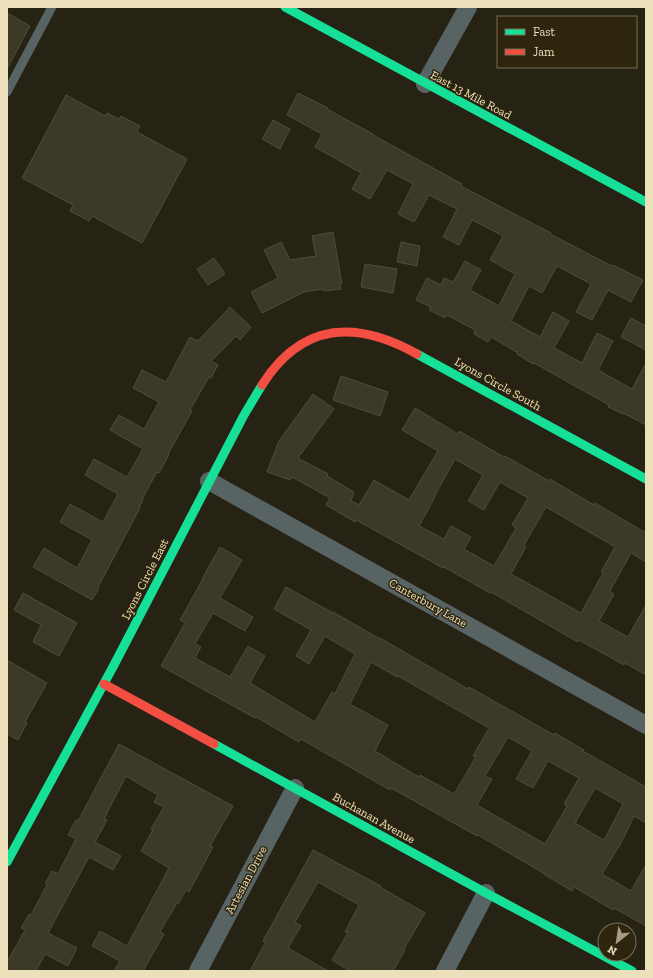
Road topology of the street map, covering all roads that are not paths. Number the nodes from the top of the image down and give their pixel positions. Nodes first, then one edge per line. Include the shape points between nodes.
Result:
1 (52, 7) edge
2 (285, 7) edge
3 (468, 7) edge
4 (425, 84) junction
5 (7, 92) edge
6 (646, 202) edge
7 (331, 332) joint
8 (646, 479) edge
9 (209, 481) junction
10 (104, 684) junction
11 (646, 725) edge
12 (295, 788) junction
13 (7, 862) edge
14 (486, 894) junction
15 (198, 971) edge
16 (445, 971) edge
17 (632, 971) edge

1 - 5 lane
2 - 4 street, East 13 Mile Road
3 - 4 street
4 - 6 street, East 13 Mile Road
7 - 8 street, Lyons Circle South via 352,331 389,340 405,347
7 - 9 street, Lyons Circle East via 307,340 275,367 258,388
9 - 10 street, Lyons Circle East
9 - 11 street, Canterbury Lane
10 - 12 street, Buchanan Avenue
10 - 13 street, Lyons Circle East
12 - 14 street, Buchanan Avenue
12 - 15 street, Artesian Drive
14 - 16 street
14 - 17 street, Buchanan Avenue

